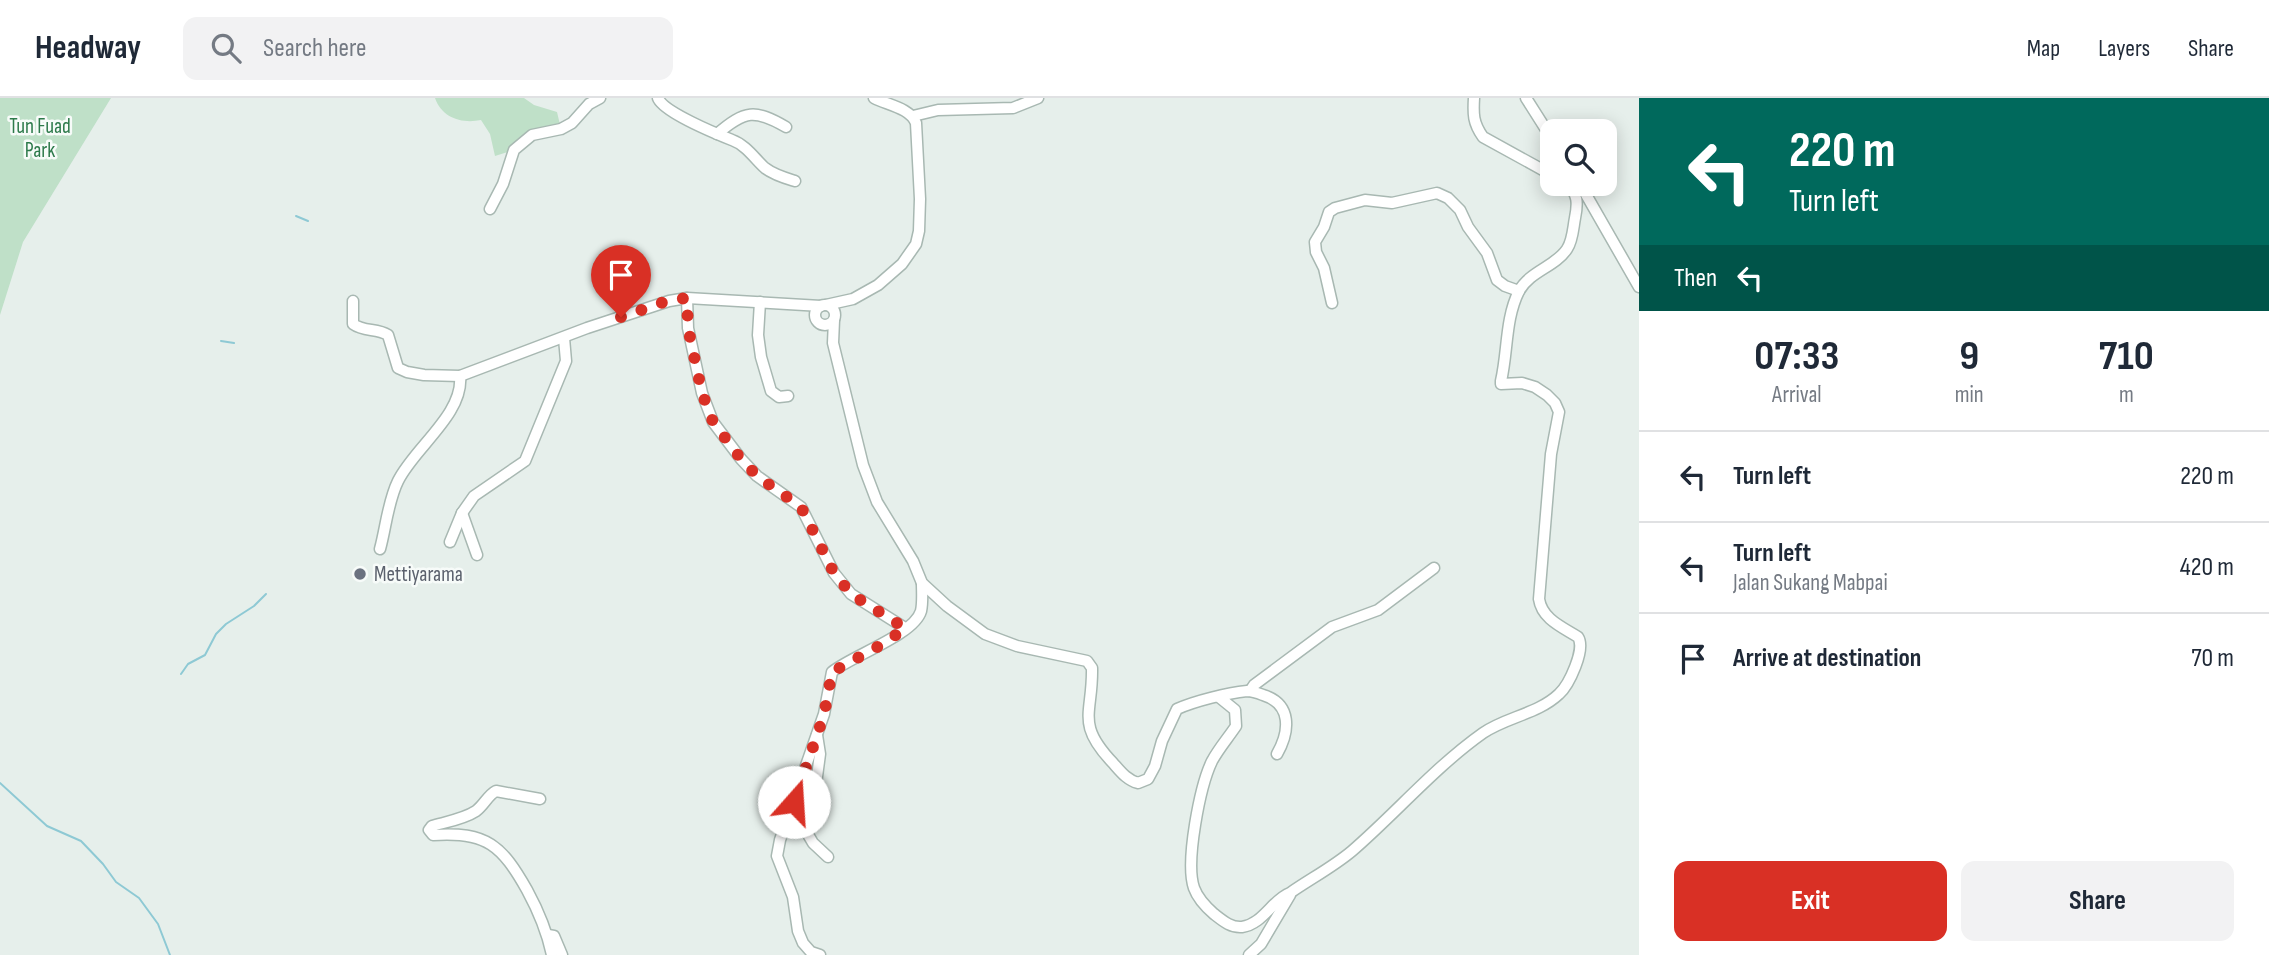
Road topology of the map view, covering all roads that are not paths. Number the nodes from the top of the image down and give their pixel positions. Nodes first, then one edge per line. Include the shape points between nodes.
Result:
1 (600, 98) edge
2 (658, 98) edge
3 (874, 98) edge
4 (1038, 98) edge
5 (1474, 98) edge
6 (1525, 98) edge
7 (913, 117) junction
8 (1540, 121) edge
9 (786, 127) dead end
10 (717, 134) junction
11 (1540, 168) edge
12 (795, 181) dead end
13 (1575, 196) edge
14 (1587, 196) joint
15 (1578, 205) junction
16 (490, 209) dead end
17 (1639, 287) edge
18 (1520, 290) junction
19 (687, 298) junction
20 (853, 299) junction
21 (353, 301) dead end
22 (760, 302) junction
23 (1332, 303) dead end
24 (789, 304) junction
25 (823, 306) junction
26 (834, 318) junction
27 (817, 321) junction
28 (564, 338) junction
29 (833, 343) junction
30 (460, 376) junction
31 (788, 396) dead end
32 (462, 513) junction
33 (450, 542) dead end
34 (380, 549) dead end
35 (477, 555) dead end
36 (1434, 568) dead end
37 (922, 583) junction
38 (905, 628) junction
39 (1250, 691) junction
40 (1219, 697) junction
41 (816, 734) junction
42 (1277, 754) dead end
43 (540, 799) dead end
44 (828, 857) dead end
45 (1290, 894) junction
46 (548, 935) junction
47 (552, 955) edge
48 (562, 955) edge
49 (820, 955) edge
50 (1249, 955) edge

1 - 16 street via 572,123 532,135 514,150
2 - 10 street via 660,104
3 - 7 street
4 - 7 street via 1013,108 938,110
5 - 11 street via 1473,117 1483,136
6 - 8 street
7 - 20 street via 919,151 918,239 887,278
9 - 10 street via 752,113
10 - 12 street via 741,145 776,175
13 - 15 street
14 - 15 street
14 - 17 street
15 - 18 street via 1567,248
18 - 23 street via 1497,280 1487,253 1460,210 1437,193 1392,203 1365,200 1329,212 1315,242
18 - 45 street via 1508,327 1501,381 1535,387 1547,394 1559,412 1539,599 1544,614 1578,637 1580,653 1568,683 1557,696 1486,731 1350,852
19 - 22 street
19 - 28 street
19 - 38 street via 688,328 713,422 757,476 801,507 834,573 851,594
20 - 25 street
20 - 26 street
21 - 30 street via 353,324 360,330 388,335 398,368 424,375
22 - 24 street
22 - 31 street via 758,335 771,391
24 - 25 street
24 - 27 street
25 - 26 street via 832,309
25 - 27 street via 816,311
26 - 27 street via 828,325
26 - 29 street
27 - 29 street
28 - 30 street
28 - 32 street via 566,361 524,461 474,496
29 - 37 street via 863,466 877,502
30 - 34 street via 453,408 397,483
32 - 33 street
32 - 35 street
36 - 39 street via 1378,610 1332,628
37 - 38 street via 920,614
37 - 40 street via 985,634 1087,661 1092,668 1087,713 1094,741 1132,781 1148,779 1177,709
38 - 41 street via 832,672
39 - 40 street
39 - 42 street via 1274,699 1285,715 1285,735
40 - 45 street via 1235,710 1236,726 1221,744 1204,785 1191,857 1194,888 1200,900 1233,927 1250,925
41 - 44 street via 820,754 816,784 822,804 806,831
41 - 49 street via 777,856 793,897 803,943
43 - 46 street via 496,791 474,813 429,830 433,835 467,834 499,849 511,862
45 - 50 street via 1261,944
46 - 47 street
46 - 48 street via 554,936

